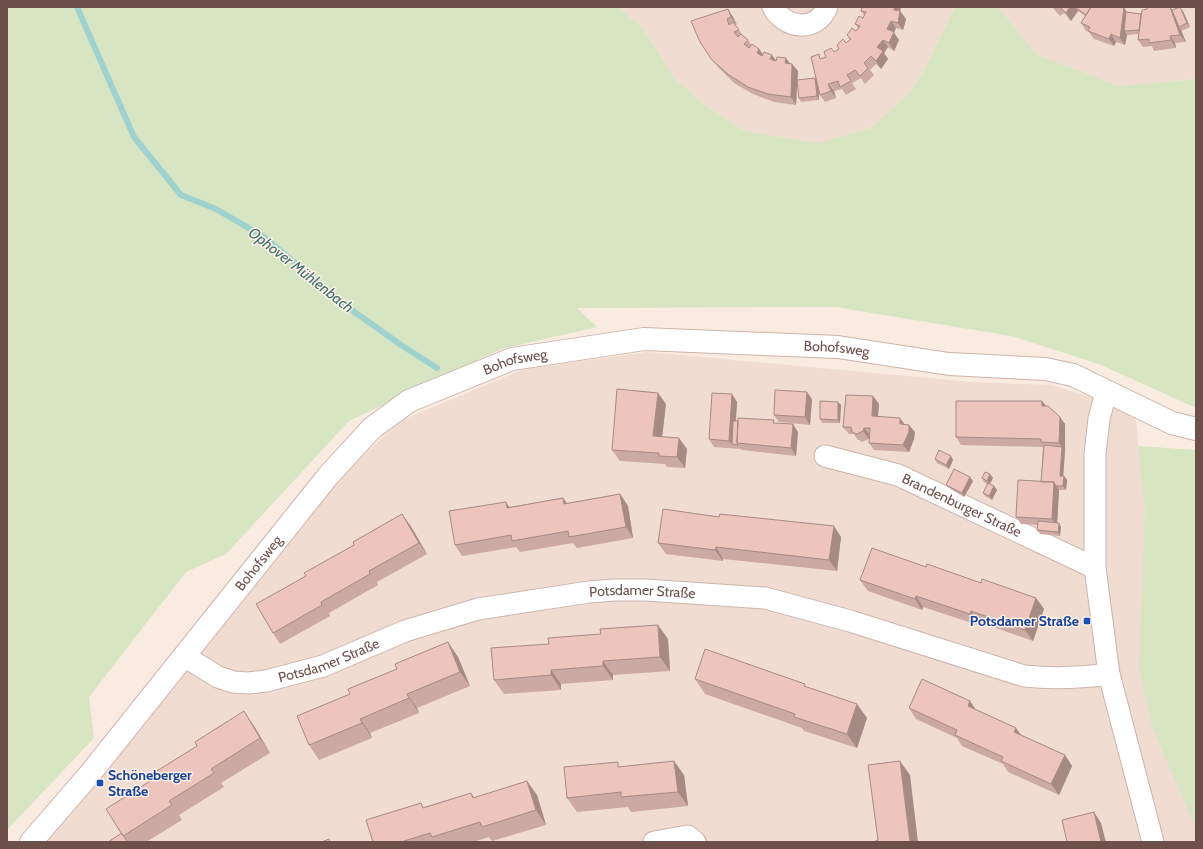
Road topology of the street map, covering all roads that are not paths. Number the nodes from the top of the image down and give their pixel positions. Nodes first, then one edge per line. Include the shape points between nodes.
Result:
1 (773, 7) edge
2 (827, 7) edge
3 (1106, 392) junction
4 (1196, 429) edge
5 (825, 456) dead end
6 (1095, 568) junction
7 (184, 656) junction
8 (1108, 674) junction
9 (30, 842) edge
10 (654, 842) edge
11 (695, 842) edge
12 (1153, 842) edge

1 - 2 street via 783,20 792,25 802,26 820,18
3 - 4 street, Bohofsweg via 1172,423
3 - 6 street via 1099,419 1095,454
3 - 7 street, Bohofsweg via 1073,375 1045,369 949,364 838,347 644,339 512,360 409,401 372,428 328,476
5 - 6 street, Brandenburger Straße via 898,475
6 - 8 street
7 - 8 street, Potsdamer Straße via 218,677 248,683 266,681 323,666 405,631 471,610 614,590 765,598 850,621 1024,676 1081,678
7 - 9 street, Bohofsweg via 89,775
8 - 12 street
10 - 11 street via 688,836

